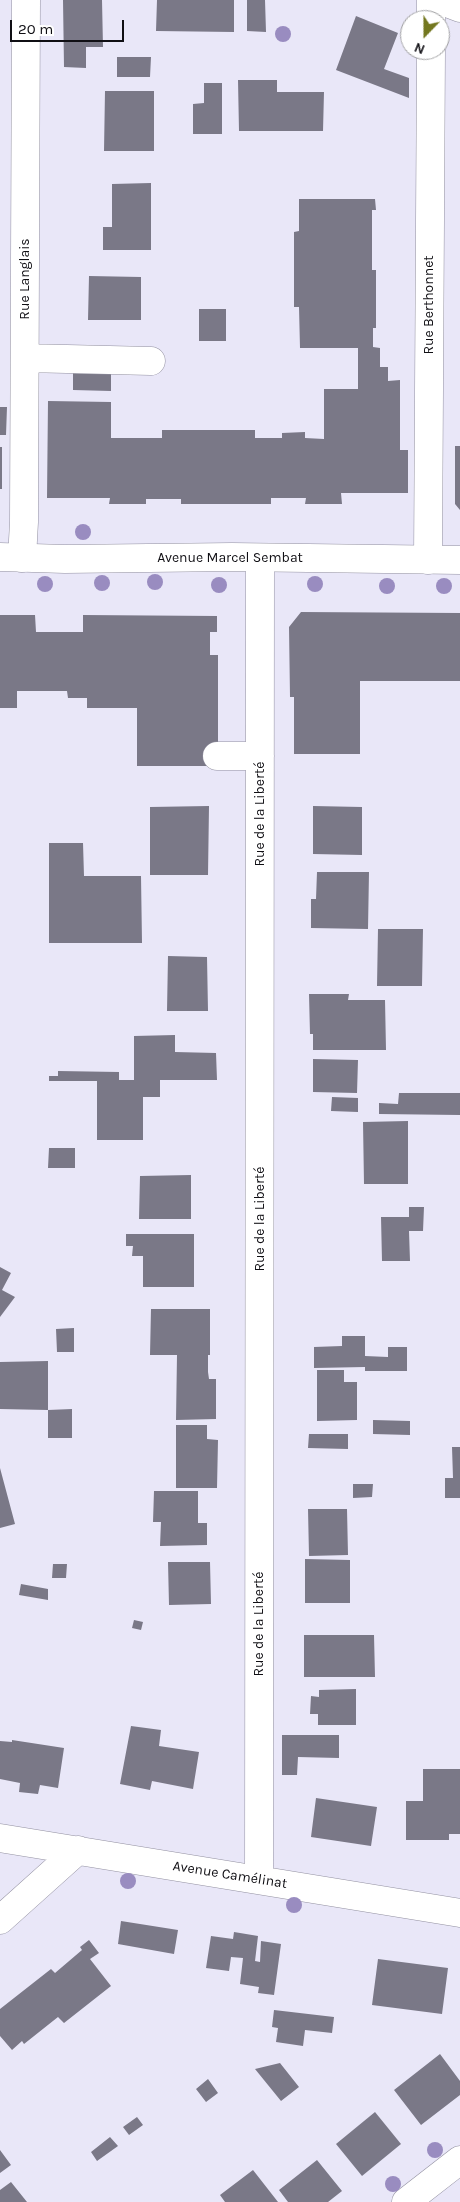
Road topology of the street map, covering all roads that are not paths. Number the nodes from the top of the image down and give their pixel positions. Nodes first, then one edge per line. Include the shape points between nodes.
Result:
1 (26, 0) edge
2 (439, 0) edge
3 (460, 8) edge
4 (431, 60) edge
5 (25, 358) junction
6 (151, 361) dead end
7 (11, 558) edge
8 (260, 558) junction
9 (428, 560) junction
10 (460, 560) edge
11 (218, 756) dead end
12 (260, 756) junction
13 (0, 1838) edge
14 (78, 1850) junction
15 (259, 1879) junction
16 (460, 1913) edge
17 (0, 1920) edge
18 (460, 2160) edge
19 (406, 2202) edge

1 - 5 street, Rue Langlais
2 - 3 street
4 - 9 street, Rue Berthonnet
5 - 6 street
5 - 7 street, Rue Langlais via 24,522
7 - 8 street, Avenue Marcel Sembat
8 - 9 street, Avenue Marcel Sembat
8 - 12 street, Rue de la Liberté
9 - 10 street, Avenue Marcel Sembat
11 - 12 street
12 - 15 street, Rue de la Liberté
13 - 14 street, Avenue Camélinat
14 - 15 street, Avenue Camélinat
14 - 17 street
15 - 16 street, Avenue Camélinat
18 - 19 street

